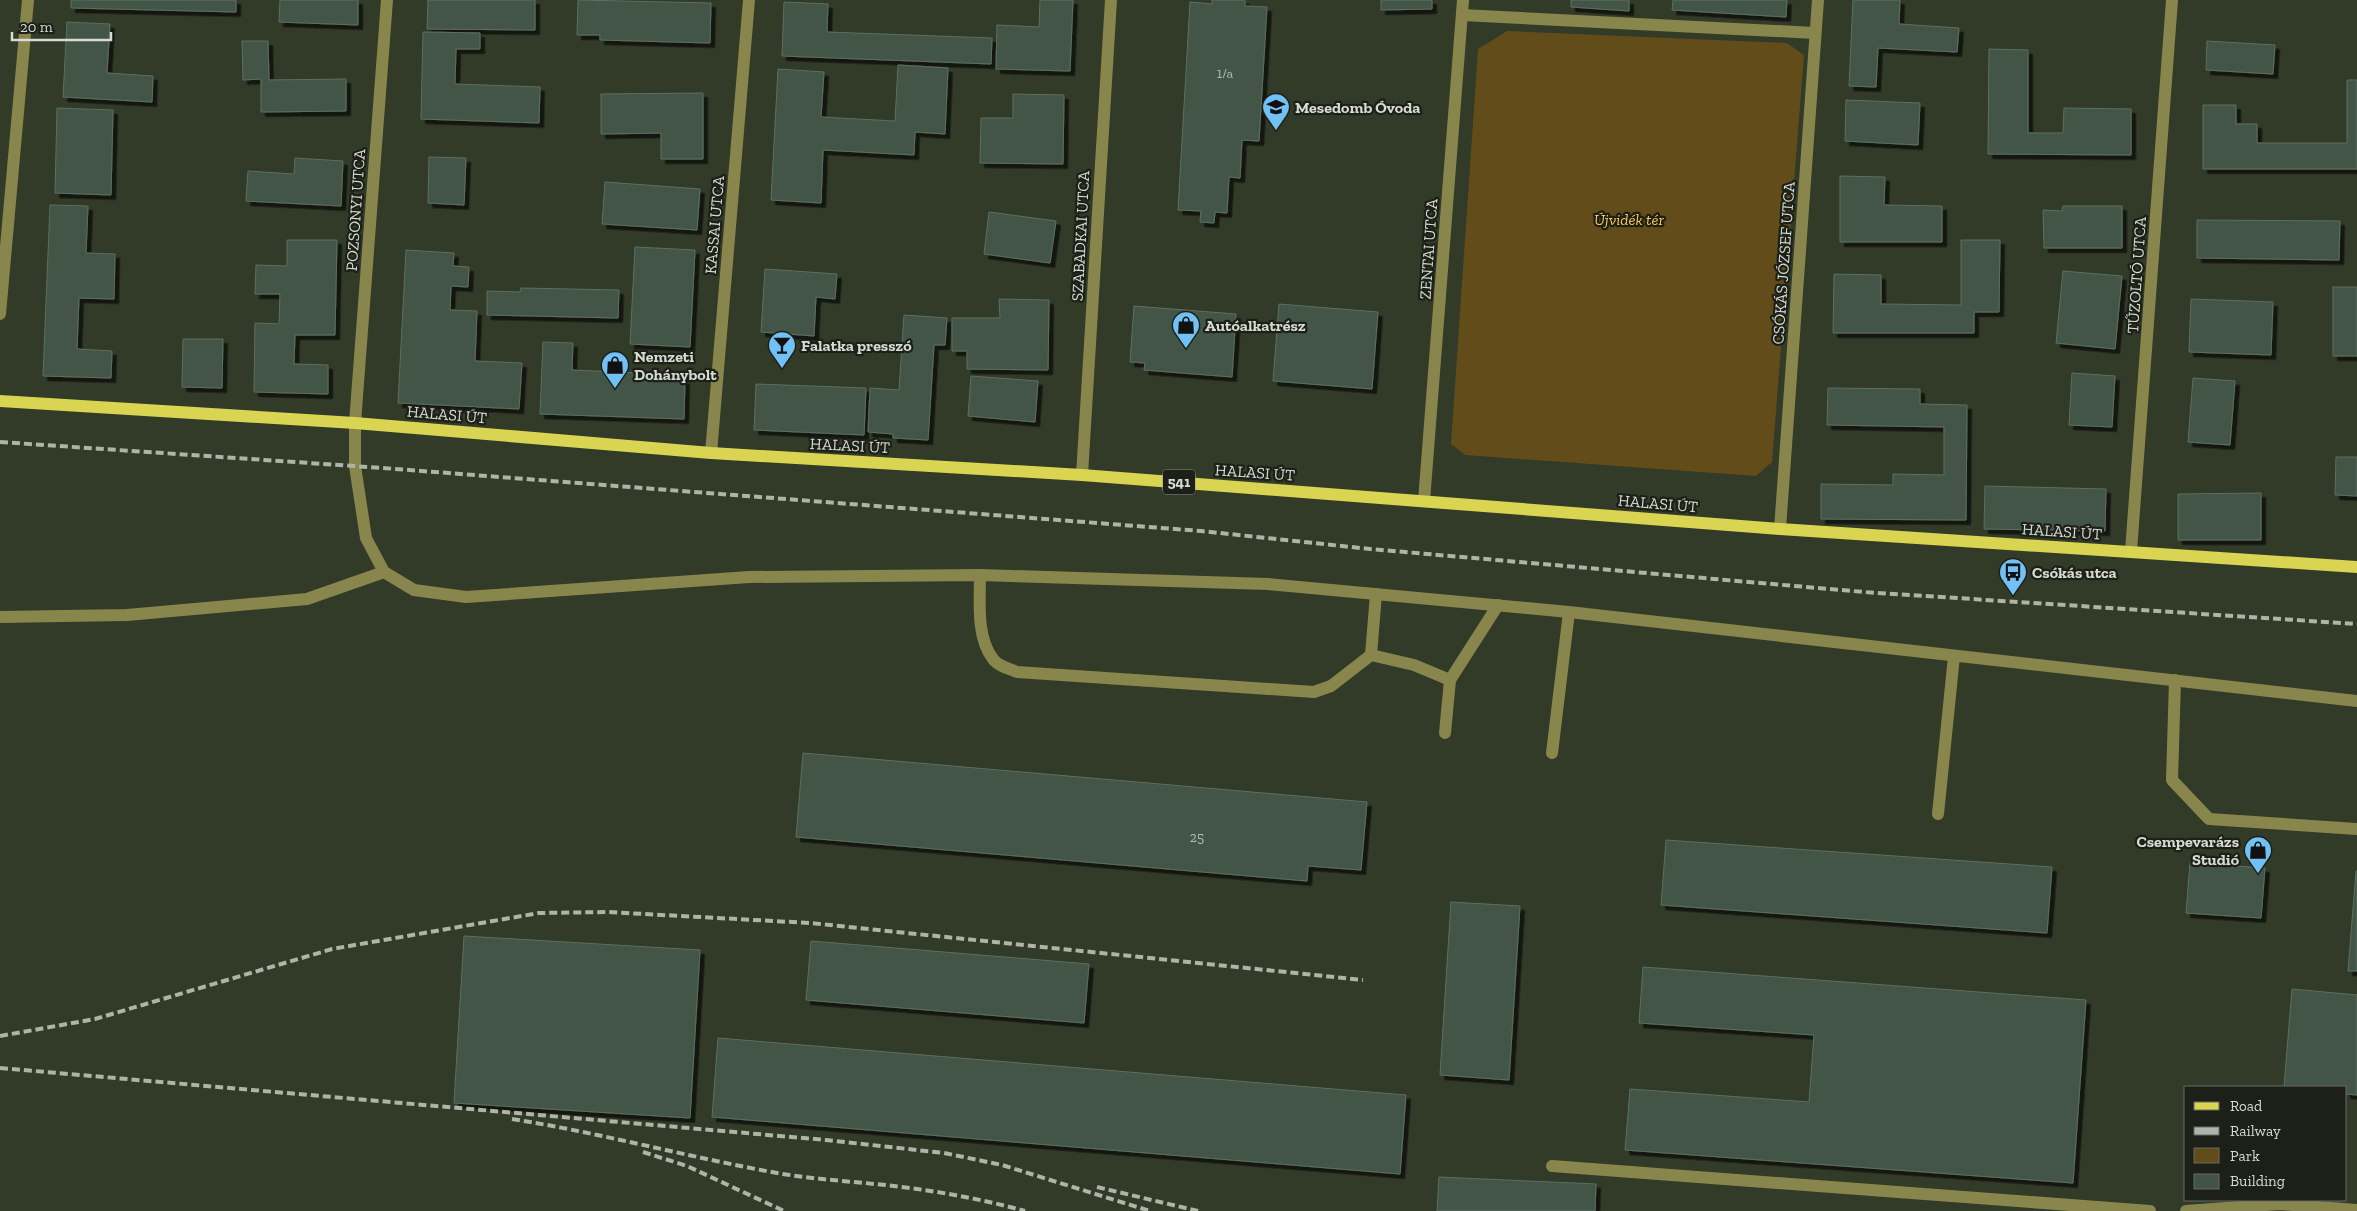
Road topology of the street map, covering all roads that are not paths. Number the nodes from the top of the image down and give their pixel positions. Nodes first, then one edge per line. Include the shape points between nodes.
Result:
1 (28, 0) edge
2 (387, 0) edge
3 (749, 0) edge
4 (1111, 0) edge
5 (1463, 0) edge
6 (1818, 0) edge
7 (2172, 0) edge
8 (1462, 15) junction
9 (1815, 33) junction
10 (0, 314) edge
11 (0, 400) edge
12 (354, 423) junction
13 (711, 453) junction
14 (1082, 475) junction
15 (1424, 501) junction
16 (1780, 529) junction
17 (2132, 551) junction
18 (2357, 567) edge
19 (384, 572) junction
20 (980, 575) junction
21 (1376, 594) junction
22 (1498, 605) junction
23 (1569, 612) junction
24 (0, 617) edge
25 (1372, 655) junction
26 (1954, 656) junction
27 (1450, 680) junction
28 (2175, 680) junction
29 (2357, 701) edge
30 (1445, 733) dead end
31 (1552, 753) dead end
32 (1938, 814) dead end
33 (2357, 829) edge
34 (1552, 1166) dead end
35 (2357, 1210) edge
36 (2150, 1211) edge
37 (2186, 1211) edge

1 - 10 street
2 - 12 street, POZSONYI UTCA
3 - 13 street, KASSAI UTCA
4 - 14 street, SZABADKAI UTCA
5 - 8 street, ZENTAI UTCA
6 - 9 street, CSÓKÁS JÓZSEF UTCA
7 - 17 street, TŰZOLTÓ UTCA
8 - 9 street
8 - 15 street, ZENTAI UTCA
9 - 16 street, CSÓKÁS JÓZSEF UTCA
11 - 12 main road, HALASI ÚT / 541
12 - 13 main road, HALASI ÚT / 541
12 - 19 street, POZSONYI UTCA via 355,466 366,538
13 - 14 main road, HALASI ÚT / 541
14 - 15 main road, HALASI ÚT / 541
15 - 16 main road, HALASI ÚT / 541
16 - 17 main road, HALASI ÚT / 541
17 - 18 main road, HALASI ÚT / 541
19 - 20 street via 414,590 466,597 749,577
19 - 24 street via 308,599 127,615
20 - 21 street via 1268,584
20 - 25 street via 980,616 987,645 993,659 1017,672 1314,692 1331,686
21 - 22 street
21 - 25 street
22 - 23 street
22 - 27 street
23 - 26 street
23 - 31 street
25 - 27 street via 1414,665
26 - 28 street
26 - 32 street
27 - 30 street
28 - 29 street
28 - 33 street via 2172,780 2209,819
34 - 36 street
35 - 37 street via 2280,1204

